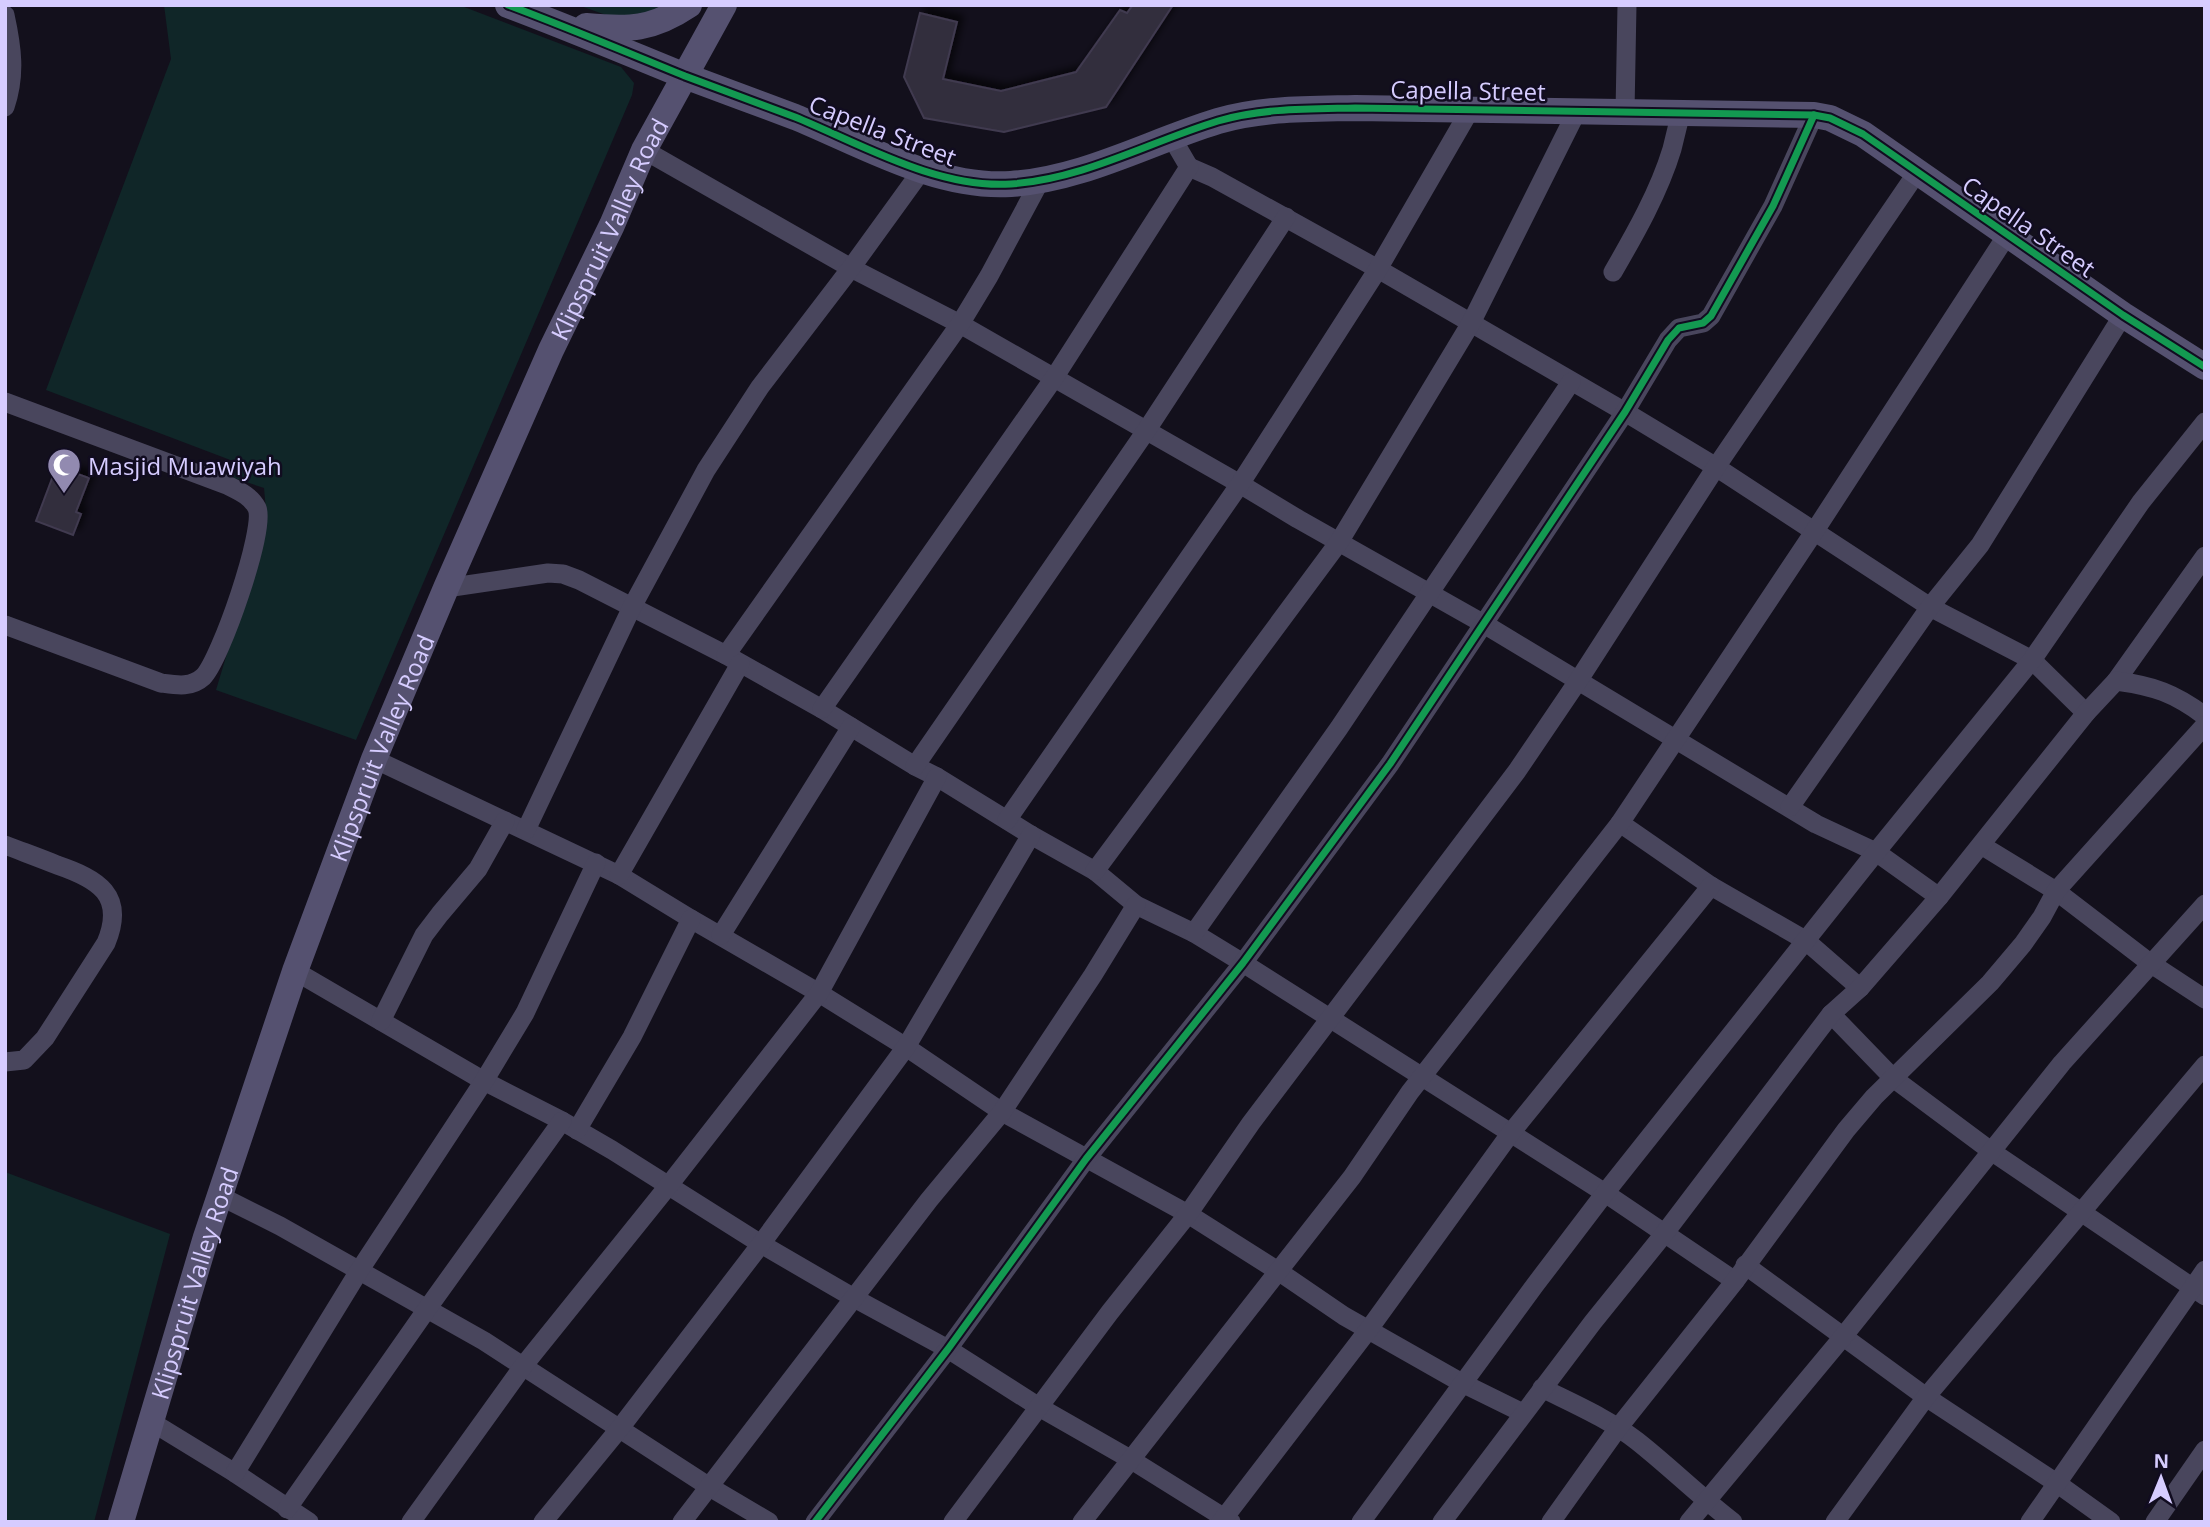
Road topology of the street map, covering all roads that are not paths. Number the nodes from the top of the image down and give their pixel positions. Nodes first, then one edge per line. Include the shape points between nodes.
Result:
1 (508, 5) edge
2 (689, 5) edge
3 (724, 5) edge
4 (1627, 5) edge
5 (5, 15) edge
6 (553, 22) junction
7 (686, 76) junction
8 (5, 107) edge
9 (1470, 110) junction
10 (1577, 111) junction
11 (1625, 112) junction
12 (1681, 112) junction
13 (1814, 115) junction
14 (1172, 138) junction
15 (643, 150) junction
16 (1189, 167) junction
17 (922, 170) junction
18 (1918, 171) junction
19 (1040, 181) junction
20 (1286, 218) junction
21 (2007, 235) junction
22 (851, 268) junction
23 (1378, 269) junction
24 (1613, 272) dead end
25 (2123, 315) junction
26 (1471, 323) junction
27 (960, 324) junction
28 (2205, 367) edge
29 (1054, 378) junction
30 (1571, 382) junction
31 (5, 402) edge
32 (1625, 412) junction
33 (2205, 422) edge
34 (1146, 431) junction
35 (1716, 467) junction
36 (1240, 484) junction
37 (1814, 532) junction
38 (1339, 542) junction
39 (2205, 556) edge
40 (446, 588) junction
41 (1430, 593) junction
42 (632, 607) junction
43 (1930, 607) junction
44 (1484, 624) junction
45 (5, 625) edge
46 (733, 659) junction
47 (2032, 660) junction
48 (1578, 681) junction
49 (2116, 681) junction
50 (822, 709) junction
51 (2086, 713) junction
52 (2205, 716) edge
53 (2205, 725) edge
54 (851, 727) junction
55 (1676, 740) junction
56 (373, 759) junction
57 (915, 766) junction
58 (937, 777) junction
59 (1790, 807) junction
60 (1007, 820) junction
61 (505, 821) junction
62 (1620, 823) junction
63 (526, 830) junction
64 (1031, 835) junction
65 (5, 845) edge
66 (1981, 845) junction
67 (1876, 852) junction
68 (596, 863) junction
69 (1095, 871) junction
70 (619, 875) junction
71 (1711, 886) junction
72 (2056, 891) junction
73 (1939, 897) junction
74 (2205, 904) edge
75 (1136, 905) junction
76 (691, 919) junction
77 (1194, 933) junction
78 (721, 935) junction
79 (1805, 940) junction
80 (1243, 963) junction
81 (2150, 963) junction
82 (295, 971) junction
83 (1860, 988) junction
84 (819, 993) junction
85 (2205, 999) edge
86 (1831, 1014) junction
87 (1330, 1019) junction
88 (382, 1021) junction
89 (906, 1047) junction
90 (5, 1062) edge
91 (2205, 1065) edge
92 (1423, 1078) junction
93 (1893, 1079) junction
94 (484, 1081) junction
95 (1002, 1112) junction
96 (570, 1126) junction
97 (1510, 1133) junction
98 (1991, 1151) junction
99 (1086, 1159) junction
100 (669, 1185) junction
101 (1605, 1193) junction
102 (220, 1196) junction
103 (2080, 1212) junction
104 (1188, 1214) junction
105 (1664, 1234) junction
106 (761, 1244) junction
107 (2205, 1270) edge
108 (359, 1271) junction
109 (1278, 1271) junction
110 (1740, 1273) junction
111 (2199, 1291) edge
112 (854, 1298) junction
113 (427, 1309) junction
114 (1369, 1329) junction
115 (1842, 1338) junction
116 (948, 1349) junction
117 (524, 1365) junction
118 (1462, 1383) junction
119 (1542, 1388) junction
120 (1926, 1397) junction
121 (1039, 1406) junction
122 (1524, 1413) junction
123 (150, 1421) junction
124 (620, 1428) junction
125 (1618, 1428) junction
126 (2205, 1450) edge
127 (1130, 1459) junction
128 (235, 1473) junction
129 (2058, 1484) junction
130 (708, 1486) junction
131 (1706, 1501) junction
132 (287, 1508) junction
133 (1226, 1520) edge
134 (121, 1522) edge
135 (309, 1522) edge
136 (411, 1522) edge
137 (543, 1522) edge
138 (682, 1522) edge
139 (769, 1522) edge
140 (815, 1522) edge
141 (953, 1522) edge
142 (1082, 1522) edge
143 (1361, 1522) edge
144 (1442, 1522) edge
145 (1552, 1522) edge
146 (1689, 1522) edge
147 (1732, 1522) edge
148 (1835, 1522) edge
149 (2030, 1522) edge
150 (2111, 1522) edge
151 (2155, 1522) edge

1 - 6 street
2 - 6 street via 654,24 621,30
3 - 7 street, Klipspruit Valley Road
4 - 11 street
5 - 8 street via 13,62
6 - 7 street, Capella Street
7 - 15 street, Klipspruit Valley Road
7 - 17 street, Capella Street
9 - 10 street, Capella Street
9 - 14 street, Capella Street via 1285,109 1241,116
9 - 23 street
10 - 11 street, Capella Street
10 - 26 street
11 - 12 street, Capella Street
12 - 13 street, Capella Street
12 - 24 street via 1662,173
13 - 18 street, Capella Street via 1863,134
13 - 32 street via 1773,206 1711,316 1674,332
14 - 16 street
14 - 19 street, Capella Street
15 - 22 street
15 - 40 street, Klipspruit Valley Road
16 - 20 street
16 - 29 street
17 - 19 street, Capella Street via 982,183
17 - 22 street
18 - 21 street, Capella Street
18 - 35 street
19 - 27 street
20 - 23 street
20 - 34 street
21 - 25 street, Capella Street
21 - 37 street
22 - 27 street
22 - 42 street via 719,449
23 - 26 street
23 - 36 street
25 - 28 street, Capella Street
25 - 43 street via 1980,545
26 - 30 street
26 - 38 street
27 - 29 street
27 - 46 street
29 - 34 street
29 - 50 street
30 - 32 street
30 - 41 street
31 - 45 street via 228,485 253,502 259,520 223,643 210,668 194,683 162,683
32 - 35 street
32 - 44 street
33 - 47 street via 2141,502
34 - 36 street
34 - 57 street
35 - 37 street
35 - 48 street
36 - 38 street
36 - 60 street
37 - 43 street
37 - 55 street
38 - 41 street
38 - 69 street
39 - 49 street
40 - 42 street via 563,574
40 - 56 street, Klipspruit Valley Road
41 - 44 street
41 - 77 street
42 - 46 street
42 - 63 street
43 - 47 street
43 - 59 street
44 - 48 street
44 - 80 street via 1390,764
46 - 50 street
46 - 70 street
47 - 51 street
47 - 67 street
48 - 55 street
48 - 87 street via 1491,807
49 - 51 street
49 - 52 street via 2162,691
50 - 54 street
51 - 66 street
53 - 72 street
54 - 57 street
54 - 78 street
55 - 59 street
55 - 62 street
56 - 61 street
56 - 82 street, Klipspruit Valley Road
57 - 58 street
58 - 60 street
58 - 84 street
59 - 67 street
60 - 64 street
61 - 63 street
61 - 88 street via 478,869 424,935
62 - 71 street
62 - 92 street
63 - 68 street
64 - 69 street
64 - 89 street
65 - 90 street via 97,883 111,902 113,916 106,943 45,1038 24,1060
66 - 72 street
66 - 73 street
67 - 73 street
67 - 79 street
68 - 70 street
68 - 94 street via 525,1013
69 - 75 street
70 - 76 street
71 - 79 street
71 - 97 street
72 - 81 street
72 - 93 street via 2023,944 1990,983
73 - 83 street
74 - 81 street
75 - 77 street
75 - 95 street
76 - 78 street
76 - 96 street via 632,1037
77 - 80 street
78 - 84 street
79 - 83 street
79 - 101 street
80 - 87 street
80 - 99 street
81 - 85 street
81 - 98 street
82 - 88 street
82 - 102 street, Klipspruit Valley Road
83 - 86 street
84 - 89 street
84 - 100 street
86 - 93 street
86 - 105 street
87 - 92 street
87 - 104 street
88 - 94 street
89 - 95 street
89 - 106 street
91 - 103 street
92 - 97 street
92 - 109 street
93 - 98 street
93 - 110 street via 1846,1130
94 - 96 street
94 - 108 street
95 - 99 street
95 - 112 street
96 - 100 street
96 - 113 street
97 - 101 street
97 - 114 street
98 - 103 street
98 - 115 street
99 - 104 street
99 - 116 street
100 - 106 street
100 - 117 street
101 - 105 street
101 - 118 street
102 - 108 street
102 - 123 street, Klipspruit Valley Road
103 - 111 street
103 - 120 street
104 - 109 street
104 - 121 street
105 - 110 street
105 - 119 street
106 - 112 street
106 - 124 street
107 - 111 street
108 - 113 street
108 - 128 street
109 - 114 street
109 - 127 street
110 - 115 street
110 - 125 street
111 - 129 street
112 - 116 street
112 - 130 street
113 - 117 street
113 - 132 street
114 - 118 street
114 - 133 street
115 - 120 street
115 - 131 street
116 - 121 street
116 - 140 street
117 - 124 street
117 - 136 street
118 - 122 street
118 - 143 street
119 - 122 street
119 - 125 street
120 - 129 street
120 - 148 street
121 - 127 street
121 - 141 street
122 - 144 street
123 - 128 street
123 - 134 street, Klipspruit Valley Road
124 - 130 street
124 - 137 street
125 - 131 street
125 - 145 street
126 - 151 street
127 - 133 street
127 - 142 street
128 - 132 street
129 - 149 street
129 - 150 street
130 - 138 street
130 - 139 street
131 - 146 street
131 - 147 street
132 - 135 street

